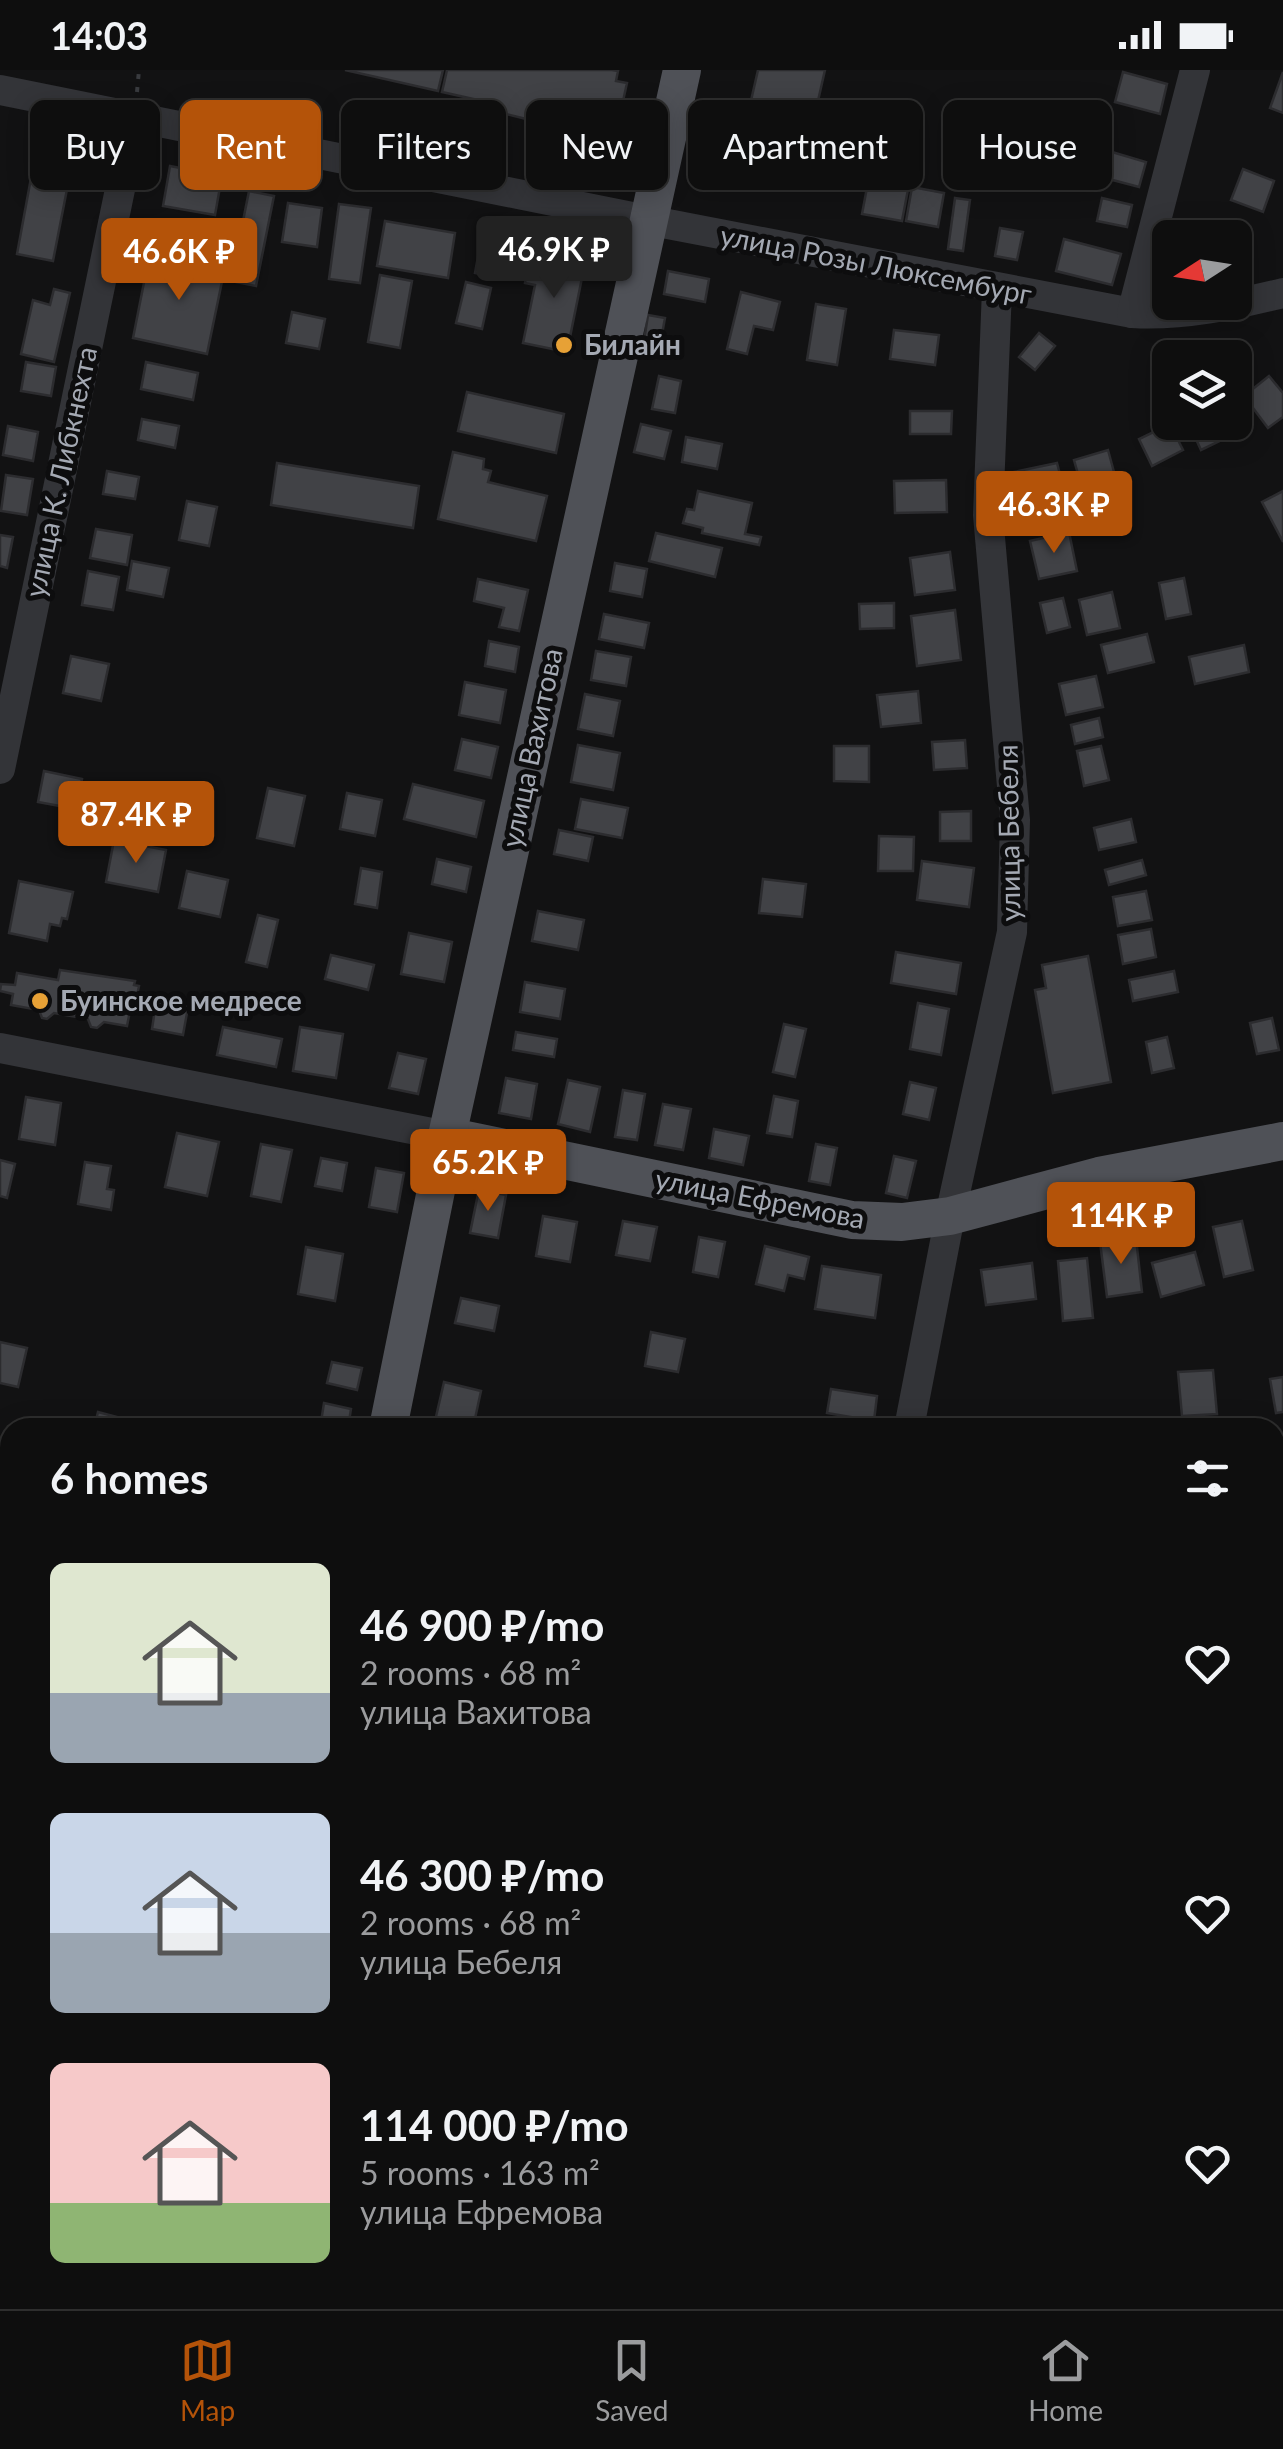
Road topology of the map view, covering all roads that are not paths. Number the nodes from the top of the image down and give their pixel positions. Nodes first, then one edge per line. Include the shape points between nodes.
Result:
1 (682, 70) edge
2 (1196, 70) edge
3 (0, 90) edge
4 (52, 100) edge
5 (160, 121) edge
6 (120, 190) edge
7 (647, 220) junction
8 (996, 289) junction
9 (1283, 293) edge
10 (1132, 313) junction
11 (0, 769) edge
12 (0, 1048) edge
13 (447, 1136) junction
14 (1283, 1142) edge
15 (950, 1216) junction
16 (390, 1418) edge
17 (911, 1418) edge

1 - 7 main road, улица Вахитова
2 - 10 street
3 - 4 street, улица Розы Люксембург
5 - 7 street, улица Розы Люксембург
6 - 11 street, улица К. Либкнехта
7 - 8 street, улица Розы Люксембург
7 - 13 main road, улица Вахитова
8 - 10 street, улица Розы Люксембург
8 - 15 street, улица Бебеля via 988,515 1015,820 1012,932
9 - 10 street, улица Розы Люксембург via 1204,311
12 - 13 street, улица Ефремова
13 - 15 main road, улица Ефремова via 852,1220
13 - 16 main road, улица Вахитова
14 - 15 main road, улица Ефремова via 1100,1176
15 - 17 street, улица Бебеля

